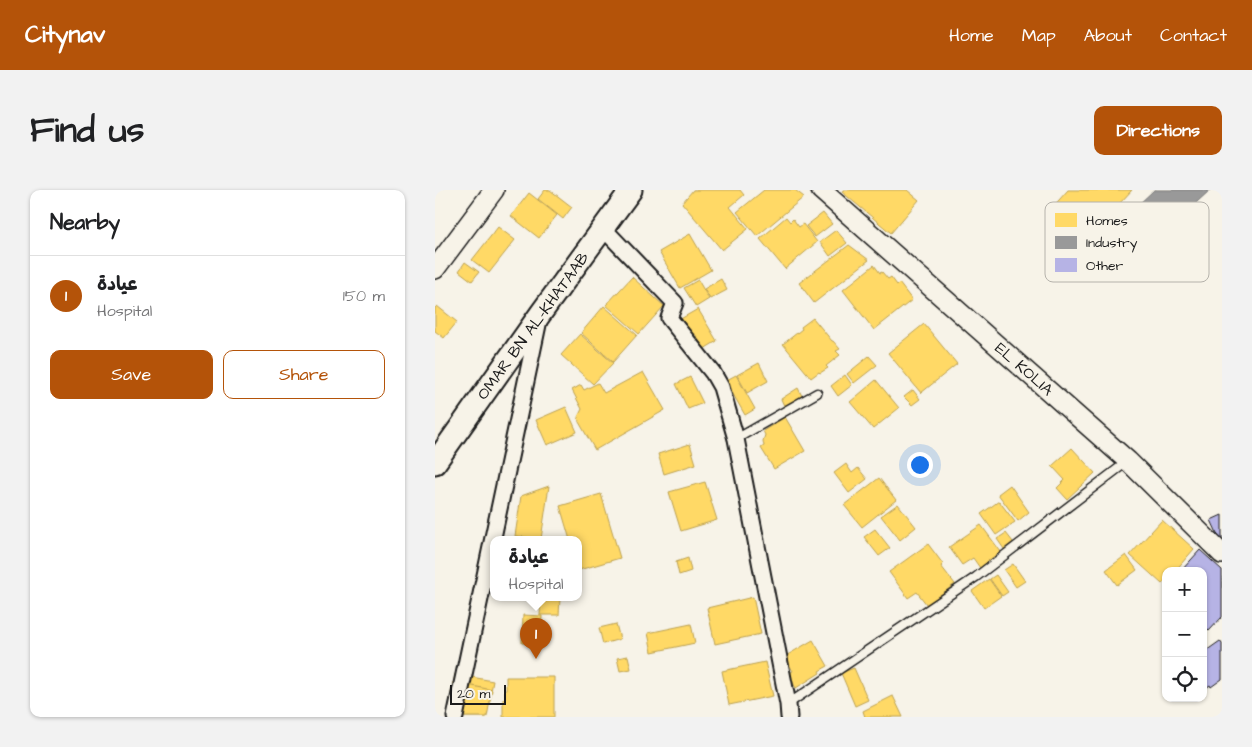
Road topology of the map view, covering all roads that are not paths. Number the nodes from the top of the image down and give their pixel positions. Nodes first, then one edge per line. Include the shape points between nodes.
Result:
1 (495, 190) edge
2 (631, 190) edge
3 (821, 190) edge
4 (603, 228) junction
5 (435, 269) edge
6 (541, 312) junction
7 (817, 393) dead end
8 (736, 439) junction
9 (1128, 461) junction
10 (435, 463) edge
11 (493, 536) edge
12 (490, 552) edge
13 (1222, 554) edge
14 (789, 711) edge
15 (455, 717) edge

1 - 5 street
2 - 4 main road, OMAR BN AL-KHATAAB
3 - 9 street, EL KOLIA
4 - 6 main road, OMAR BN AL-KHATAAB
4 - 8 street via 675,303 669,318 721,387
6 - 10 main road, OMAR BN AL-KHATAAB
6 - 11 street
7 - 8 lane
8 - 14 street
9 - 13 street, EL KOLIA
9 - 14 lane via 976,577
12 - 15 street

